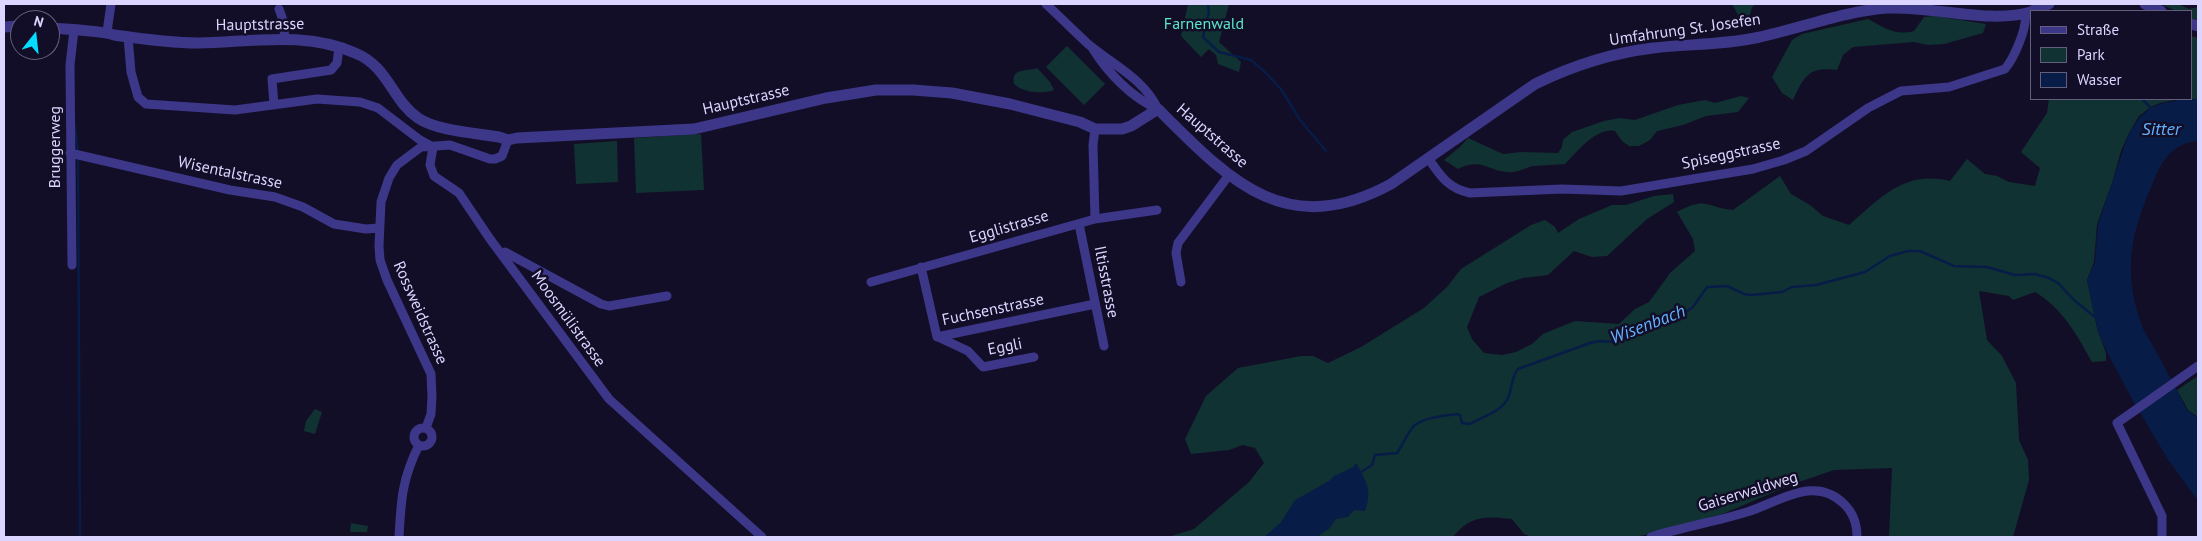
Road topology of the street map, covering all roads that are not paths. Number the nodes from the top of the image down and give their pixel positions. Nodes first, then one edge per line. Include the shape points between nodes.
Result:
1 (111, 4) edge
2 (1046, 4) edge
3 (2049, 4) edge
4 (2145, 4) edge
5 (279, 9) dead end
6 (2030, 10) edge
7 (2031, 10) edge
8 (2159, 10) edge
9 (2030, 12) edge
10 (60, 29) edge
11 (74, 30) junction
12 (107, 32) junction
13 (128, 37) junction
14 (285, 39) junction
15 (339, 47) junction
16 (274, 105) junction
17 (1158, 109) junction
18 (1095, 129) junction
19 (508, 140) junction
20 (433, 147) junction
21 (74, 154) junction
22 (1428, 158) junction
23 (1229, 175) junction
24 (1157, 210) dead end
25 (1095, 219) junction
26 (1079, 224) junction
27 (379, 228) junction
28 (502, 254) junction
29 (72, 265) dead end
30 (921, 267) junction
31 (871, 282) dead end
32 (1181, 282) dead end
33 (667, 296) dead end
34 (1095, 304) junction
35 (937, 337) junction
36 (1104, 346) dead end
37 (1034, 357) dead end
38 (2194, 369) edge
39 (426, 428) junction
40 (419, 445) junction
41 (399, 537) edge
42 (762, 537) edge
43 (1651, 537) edge
44 (1858, 537) edge
45 (2162, 537) edge

1 - 12 street
2 - 17 street via 1090,45 1127,88
3 - 7 street
4 - 8 street
5 - 14 street
6 - 22 street, Umfahrung St. Josefen via 1985,15 1886,8 1753,39 1652,48 1606,57 1559,72 1535,84
9 - 22 street, Spiseggstrasse via 2016,51 2005,69 1949,87 1902,91 1868,108 1806,151 1753,169 1621,191 1562,189 1470,193 1447,184
10 - 11 street, Hauptstrasse
11 - 12 street, Hauptstrasse
11 - 21 street, Bruggerweg via 70,65
12 - 13 street, Hauptstrasse
13 - 14 street, Hauptstrasse via 196,43
13 - 16 street via 135,88 138,98 146,104 235,110
14 - 15 street, Hauptstrasse
15 - 16 street via 337,63 331,70 272,80
15 - 19 street, Hauptstrasse via 374,65 384,74 405,106 423,121
16 - 20 street via 317,99 360,102 378,108
17 - 18 street, Hauptstrasse via 1122,129
17 - 23 street, Hauptstrasse
18 - 19 street, Hauptstrasse via 1080,122 988,100 922,90 896,90 826,98 694,128
18 - 25 street
19 - 20 street, Rossweidstrasse via 502,156 495,159 450,145
20 - 27 street, Rossweidstrasse via 416,149 393,172 381,202
20 - 28 street, Moosmülistrasse via 430,165 434,176 459,193
21 - 27 street, Wisentalstrasse via 230,190 275,196 334,224
21 - 29 street, Bruggerweg
22 - 23 street, Hauptstrasse via 1392,184 1370,195 1320,207 1268,198
23 - 32 street via 1178,243 1176,253
24 - 25 street, Egglistrasse
25 - 26 street, Egglistrasse
26 - 30 street, Egglistrasse
26 - 34 street, Iltisstrasse
27 - 39 street, Rossweidstrasse via 380,260 386,280 431,374 431,414
28 - 33 street via 505,252 601,304 610,306
28 - 42 street, Moosmülistrasse via 609,399
30 - 31 street, Egglistrasse
30 - 35 street, Fuchsenstrasse
34 - 35 street, Fuchsenstrasse
34 - 36 street, Iltisstrasse
35 - 37 street, Eggli via 968,351 983,367
38 - 45 street via 2117,423 2162,516
39 - 40 street via 414,434
39 - 40 street via 432,435 431,441 425,446
40 - 41 street via 402,493
43 - 44 street, Gaiserwaldweg via 1747,512 1814,489 1838,498 1848,508

